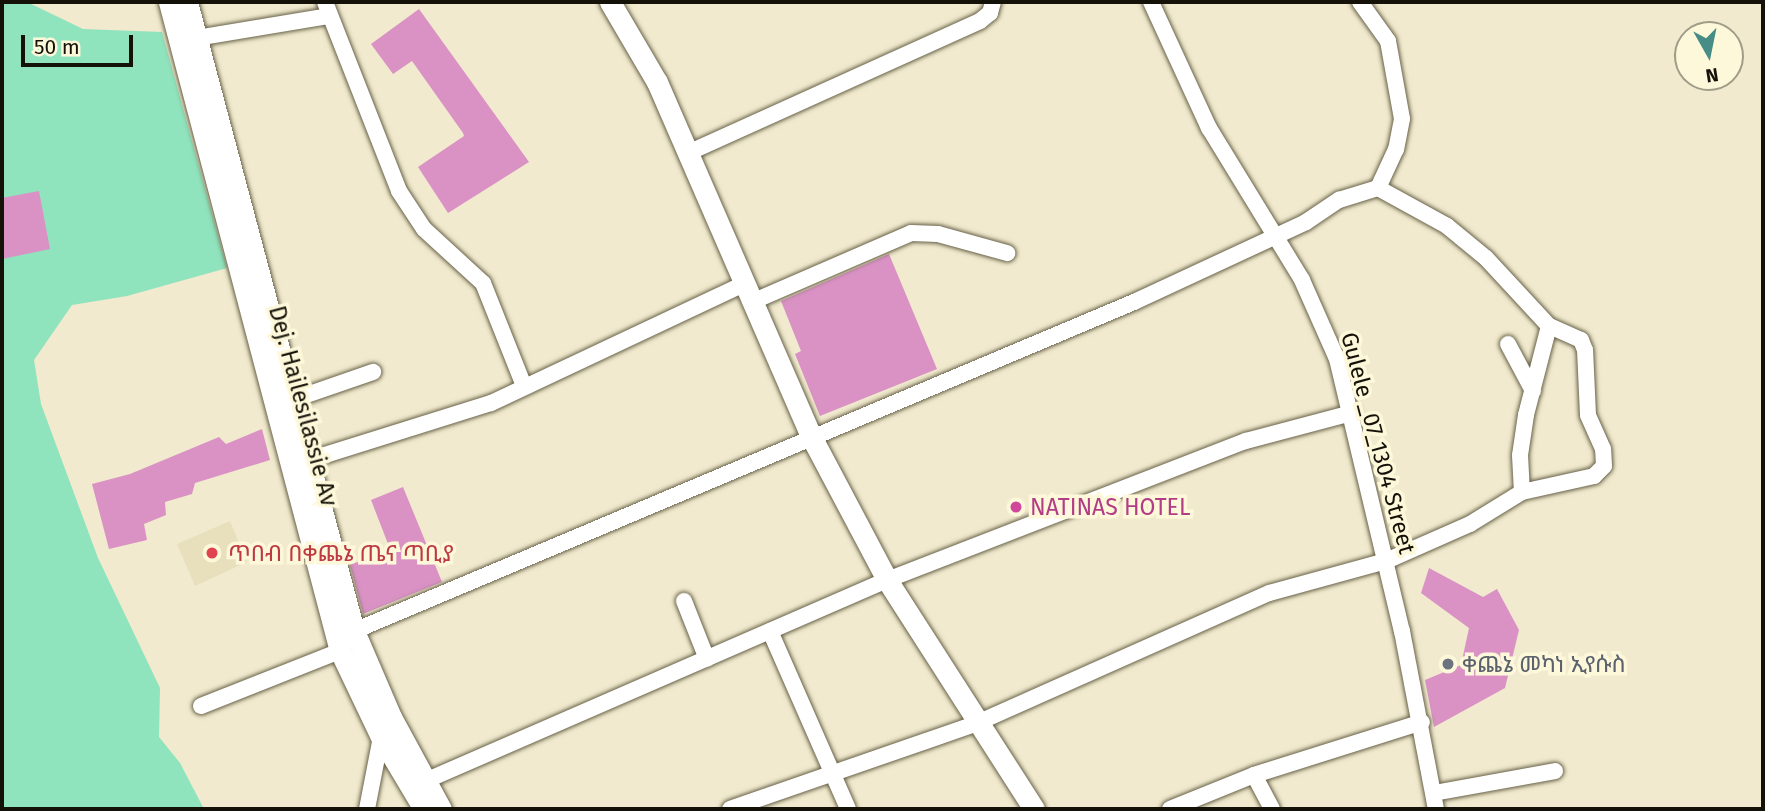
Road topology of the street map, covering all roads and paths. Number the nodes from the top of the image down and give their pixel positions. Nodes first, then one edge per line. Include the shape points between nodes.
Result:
1 (169, 2) edge
2 (187, 2) edge
3 (610, 2) edge
4 (993, 2) edge
5 (1151, 2) edge
6 (1360, 2) edge
7 (327, 9) edge
8 (196, 38) junction
9 (690, 152) junction
10 (1378, 188) junction
11 (1273, 235) junction
12 (1007, 253) dead end
13 (750, 292) junction
14 (1549, 326) junction
15 (1508, 344) dead end
16 (373, 372) dead end
17 (524, 386) junction
18 (1533, 391) junction
19 (292, 400) junction
20 (1351, 413) junction
21 (813, 440) junction
22 (309, 460) junction
23 (1522, 492) junction
24 (1386, 561) junction
25 (887, 580) junction
26 (684, 601) dead end
27 (354, 631) junction
28 (770, 631) junction
29 (340, 651) junction
30 (707, 659) junction
31 (201, 706) dead end
32 (1422, 722) junction
33 (975, 724) junction
34 (381, 737) junction
35 (832, 771) junction
36 (1555, 771) dead end
37 (1254, 775) junction
38 (425, 781) junction
39 (1435, 801) edge
40 (367, 809) edge
41 (424, 809) edge
42 (441, 809) edge
43 (730, 809) edge
44 (848, 809) edge
45 (1034, 809) edge
46 (1170, 809) edge
47 (1272, 809) edge

1 - 29 main road, Dej. Hailesilassie Av
2 - 8 main road
3 - 9 main road via 657,82
4 - 9 street via 990,13 980,21
5 - 11 street, Gulele _07_1304 Street via 1209,128
6 - 10 street via 1388,41 1402,119 1396,149
7 - 8 street
7 - 17 street via 400,191 424,229 483,284
8 - 19 main road
9 - 13 main road
10 - 11 street via 1339,200 1306,222
10 - 14 street via 1447,226 1486,258
11 - 20 street, Gulele _07_1304 Street via 1322,321
11 - 21 street via 1134,302
12 - 13 street via 938,234 911,233
13 - 17 street
13 - 21 main road
14 - 18 street
14 - 23 street via 1581,340 1586,350 1588,415 1603,449 1604,466 1594,476
15 - 18 street
16 - 19 street
17 - 22 street via 478,407
18 - 23 street via 1520,455
19 - 22 main road
20 - 24 street, Gulele _07_1304 Street
20 - 25 street via 1246,441
21 - 25 main road
21 - 27 street
22 - 27 main road
23 - 24 street via 1470,524
24 - 32 street, Gulele _07_1304 Street
24 - 33 street via 1269,593
25 - 28 street
25 - 33 main road
26 - 30 street
27 - 38 main road
28 - 30 street
28 - 35 street
29 - 31 street
29 - 34 main road, Dej. Hailesilassie Av
30 - 38 street
32 - 37 street
32 - 39 street, Gulele _07_1304 Street
33 - 35 street
33 - 45 main road
34 - 40 street
34 - 41 main road, Dej. Hailesilassie Av
35 - 43 street
35 - 44 street
36 - 39 street
37 - 46 street
37 - 47 street
38 - 42 main road

